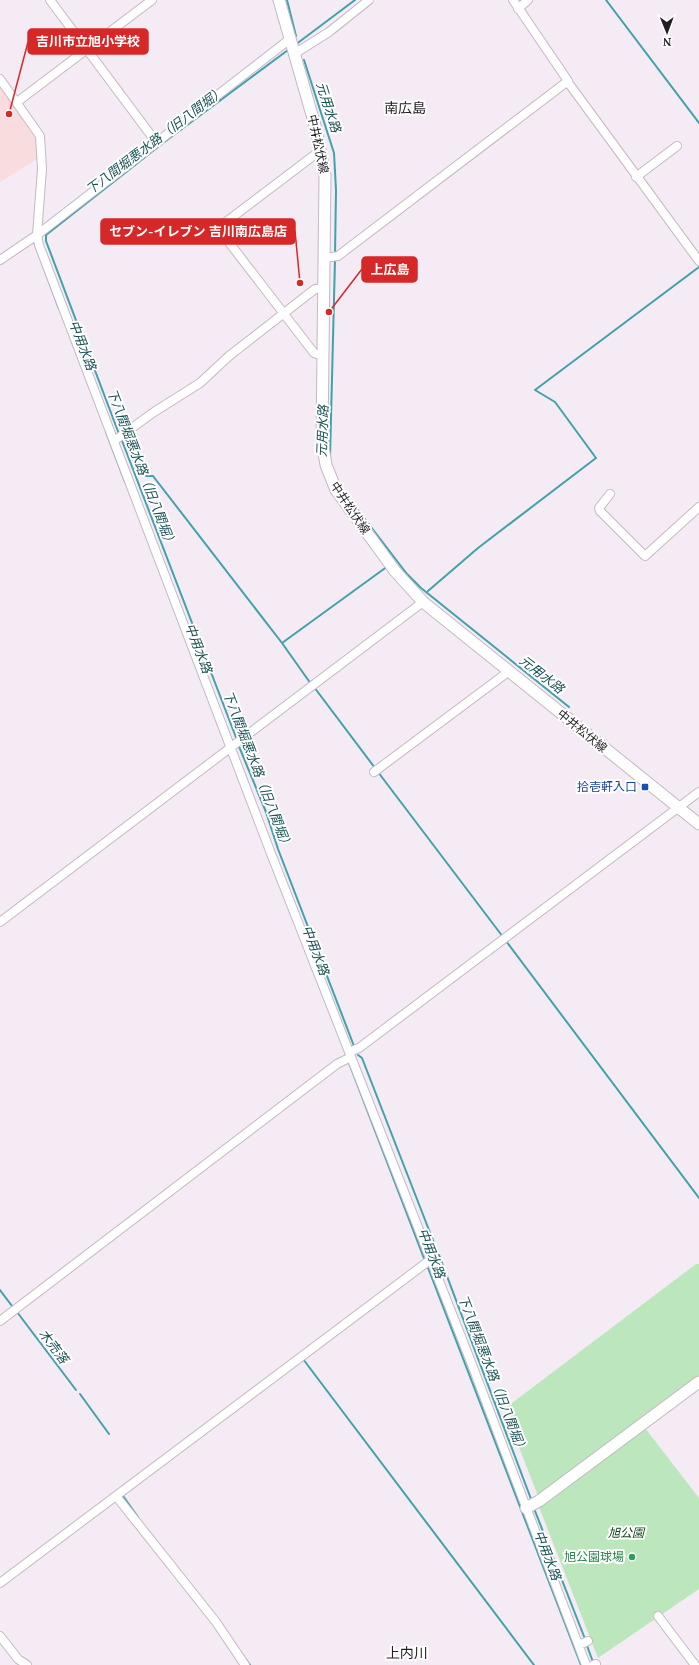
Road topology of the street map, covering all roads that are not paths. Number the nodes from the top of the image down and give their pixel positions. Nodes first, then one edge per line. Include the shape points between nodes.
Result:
1 (50, 0) edge
2 (152, 0) edge
3 (279, 0) edge
4 (369, 0) edge
5 (513, 0) edge
6 (528, 0) edge
7 (518, 8) junction
8 (290, 39) junction
9 (86, 49) junction
10 (294, 54) junction
11 (0, 79) edge
12 (567, 83) junction
13 (17, 102) junction
14 (156, 142) junction
15 (677, 146) dead end
16 (321, 150) junction
17 (636, 177) junction
18 (37, 235) junction
19 (325, 258) junction
20 (0, 260) edge
21 (699, 261) edge
22 (324, 288) junction
23 (283, 313) junction
24 (323, 356) junction
25 (114, 441) junction
26 (610, 494) dead end
27 (699, 507) edge
28 (423, 602) junction
29 (508, 672) junction
30 (231, 748) junction
31 (374, 772) dead end
32 (699, 792) edge
33 (678, 807) junction
34 (699, 824) edge
35 (0, 922) edge
36 (348, 1056) junction
37 (430, 1260) junction
38 (0, 1321) edge
39 (699, 1382) edge
40 (116, 1496) junction
41 (530, 1506) junction
42 (0, 1583) edge
43 (658, 1616) dead end
44 (0, 1636) edge
45 (588, 1641) dead end
46 (579, 1645) junction
47 (27, 1665) edge
48 (244, 1665) edge
49 (586, 1665) edge
50 (696, 1665) edge

1 - 9 street
2 - 9 street
3 - 8 main road, 中井松伏線
4 - 10 street via 329,32
5 - 7 street
6 - 7 street
7 - 12 street
8 - 10 main road, 中井松伏線
8 - 14 street
9 - 13 street
9 - 14 street
10 - 16 main road, 中井松伏線
11 - 13 street
12 - 17 street
12 - 19 street via 338,256
13 - 18 street via 40,136 42,169
14 - 18 street
15 - 17 street
16 - 19 main road, 中井松伏線 via 326,188
16 - 23 street via 218,228
17 - 21 street
18 - 20 street
18 - 25 street
19 - 22 main road, 中井松伏線
22 - 23 street via 315,289
22 - 24 main road, 中井松伏線
23 - 24 street via 314,353
23 - 25 street via 200,383
24 - 28 main road, 中井松伏線 via 322,440 329,476 368,535 399,576
25 - 30 street
26 - 27 street via 599,508 600,512 645,556
28 - 29 main road, 中井松伏線
28 - 30 street
29 - 31 street
29 - 33 main road, 中井松伏線
30 - 35 street
30 - 36 street
32 - 33 street
33 - 34 main road, 中井松伏線
33 - 36 street
36 - 37 street
36 - 38 street
37 - 40 street
37 - 41 street
39 - 41 main road
40 - 42 street
40 - 48 street via 216,1622
41 - 46 street
43 - 50 street
44 - 47 street
45 - 46 street
46 - 49 street

